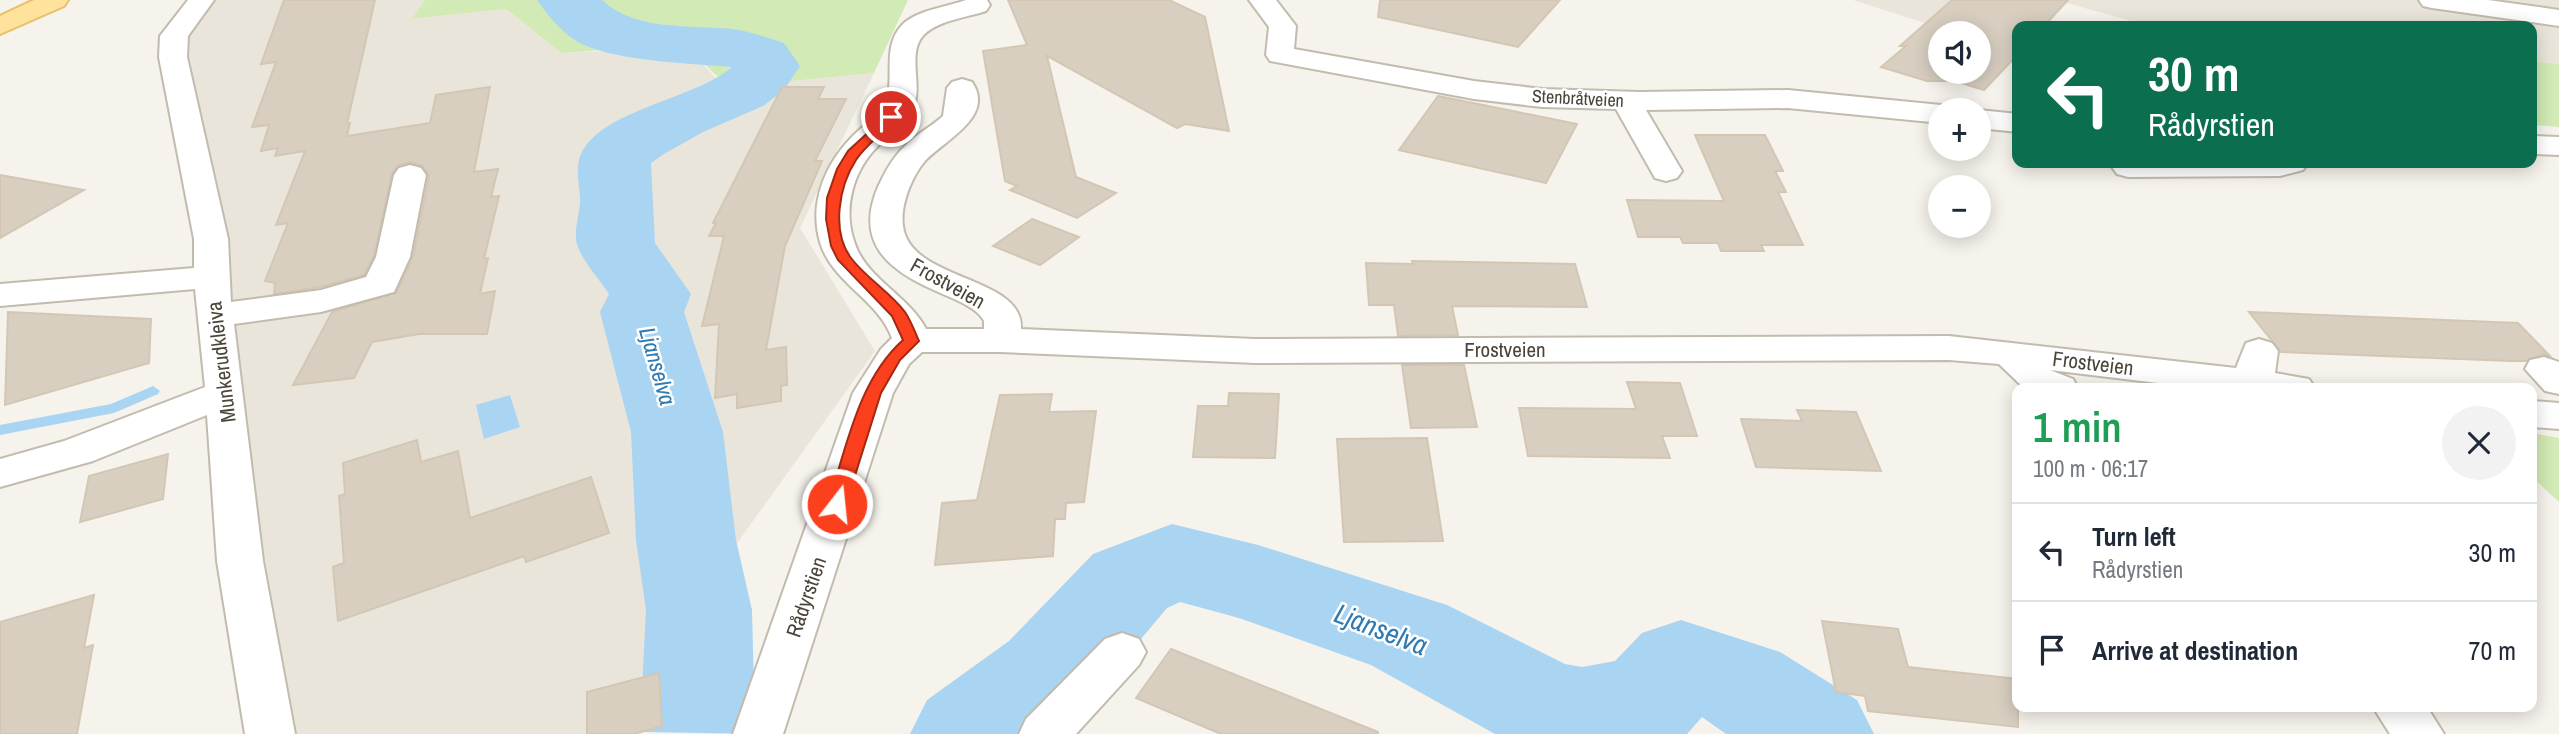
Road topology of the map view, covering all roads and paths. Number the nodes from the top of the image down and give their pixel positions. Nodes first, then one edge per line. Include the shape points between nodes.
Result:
1 (55, 0) edge
2 (201, 0) edge
3 (1262, 0) edge
4 (2432, 0) edge
5 (977, 5) dead end
6 (2559, 18) edge
7 (0, 26) edge
8 (962, 88) dead end
9 (1626, 100) junction
10 (1928, 113) edge
11 (1991, 120) edge
12 (2012, 122) edge
13 (2537, 145) edge
14 (2559, 146) edge
15 (2161, 168) edge
16 (2223, 168) edge
17 (1666, 171) dead end
18 (410, 175) dead end
19 (212, 276) junction
20 (0, 296) edge
21 (216, 315) junction
22 (1000, 340) junction
23 (912, 341) junction
24 (2010, 352) junction
25 (2271, 375) edge
26 (2046, 383) edge
27 (225, 393) junction
28 (2537, 414) edge
29 (2559, 416) edge
30 (0, 473) edge
31 (1122, 652) dead end
32 (2402, 712) edge
33 (270, 734) edge
34 (758, 734) edge
35 (1044, 734) edge
36 (2419, 734) edge

1 - 7 main road
2 - 19 street, Munkerudkleiva via 174,36 173,57 211,239
3 - 9 street, Stenbråtveien via 1283,26 1280,55 1474,90 1542,98
4 - 6 street
5 - 23 street via 915,27 904,45 899,105 853,154 833,198 838,246 845,260 898,314
8 - 22 street, Frostveien via 963,105 955,122 927,142 903,170 887,208 886,228 892,246 907,263 999,311 1003,323
9 - 10 street, Stenbråtveien via 1788,99
9 - 17 street
11 - 12 street
13 - 14 street
15 - 16 street
18 - 21 street via 393,257 381,284 327,301
19 - 20 street
19 - 21 street, Munkerudkleiva
21 - 27 street, Munkerudkleiva
22 - 23 street, Frostveien
22 - 24 street, Frostveien via 1255,351 1836,346
23 - 34 street, Rådyrstien via 894,357 873,393
24 - 25 street, Frostveien
24 - 26 street, Frostveien
27 - 30 street via 78,451
27 - 33 street, Munkerudkleiva via 240,561
28 - 29 street
31 - 35 street
32 - 36 street

